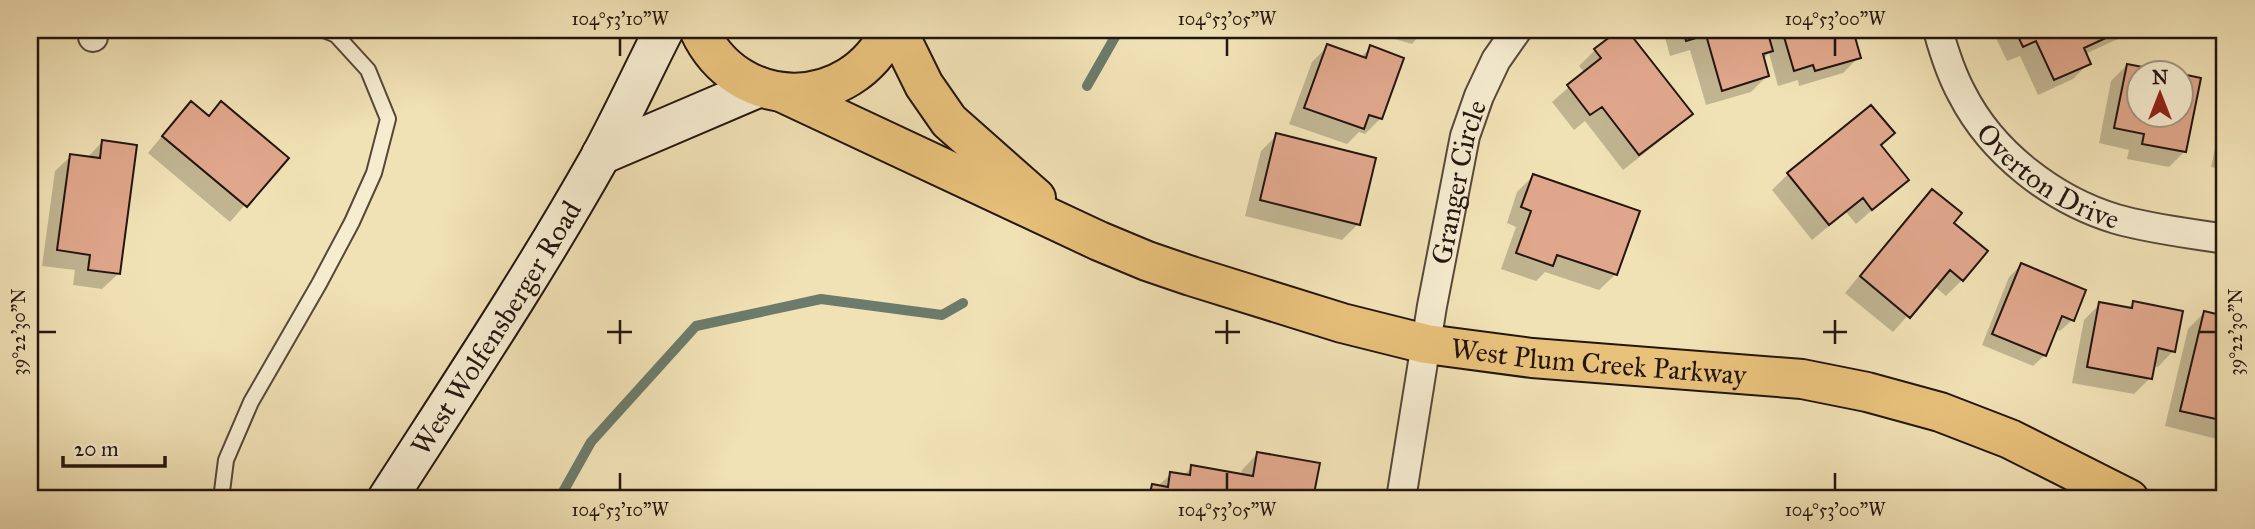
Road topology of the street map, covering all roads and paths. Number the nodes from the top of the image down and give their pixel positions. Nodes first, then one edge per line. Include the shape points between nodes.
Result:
1 (324, 30) edge
2 (664, 30) edge
3 (699, 30) edge
4 (890, 30) edge
5 (897, 30) edge
6 (1517, 30) edge
7 (1938, 30) edge
8 (770, 90) junction
9 (601, 155) junction
10 (1067, 225) junction
11 (2225, 239) edge
12 (1426, 344) junction
13 (221, 499) edge
14 (387, 499) edge
15 (1401, 499) edge
16 (2129, 499) edge

1 - 13 lane via 336,35 368,70 388,119 374,173 352,222 251,402 226,460
2 - 9 main road, West Wolfensberger Road
3 - 8 main road, West Plum Creek Parkway via 720,62 738,77
4 - 8 main road via 868,63 849,78 805,93
5 - 10 main road, West Plum Creek Parkway via 924,85 949,121
6 - 12 street, Granger Circle via 1496,60 1465,136
7 - 11 street, Overton Drive via 1962,96 2019,166 2050,188 2113,218
8 - 9 main road
8 - 10 main road, West Plum Creek Parkway
9 - 14 main road, West Wolfensberger Road via 494,336
10 - 12 main road, West Plum Creek Parkway via 1180,272
12 - 15 street, Granger Circle
12 - 16 main road, West Plum Creek Parkway via 1532,358 1802,379 1867,392 1940,412 2010,439

